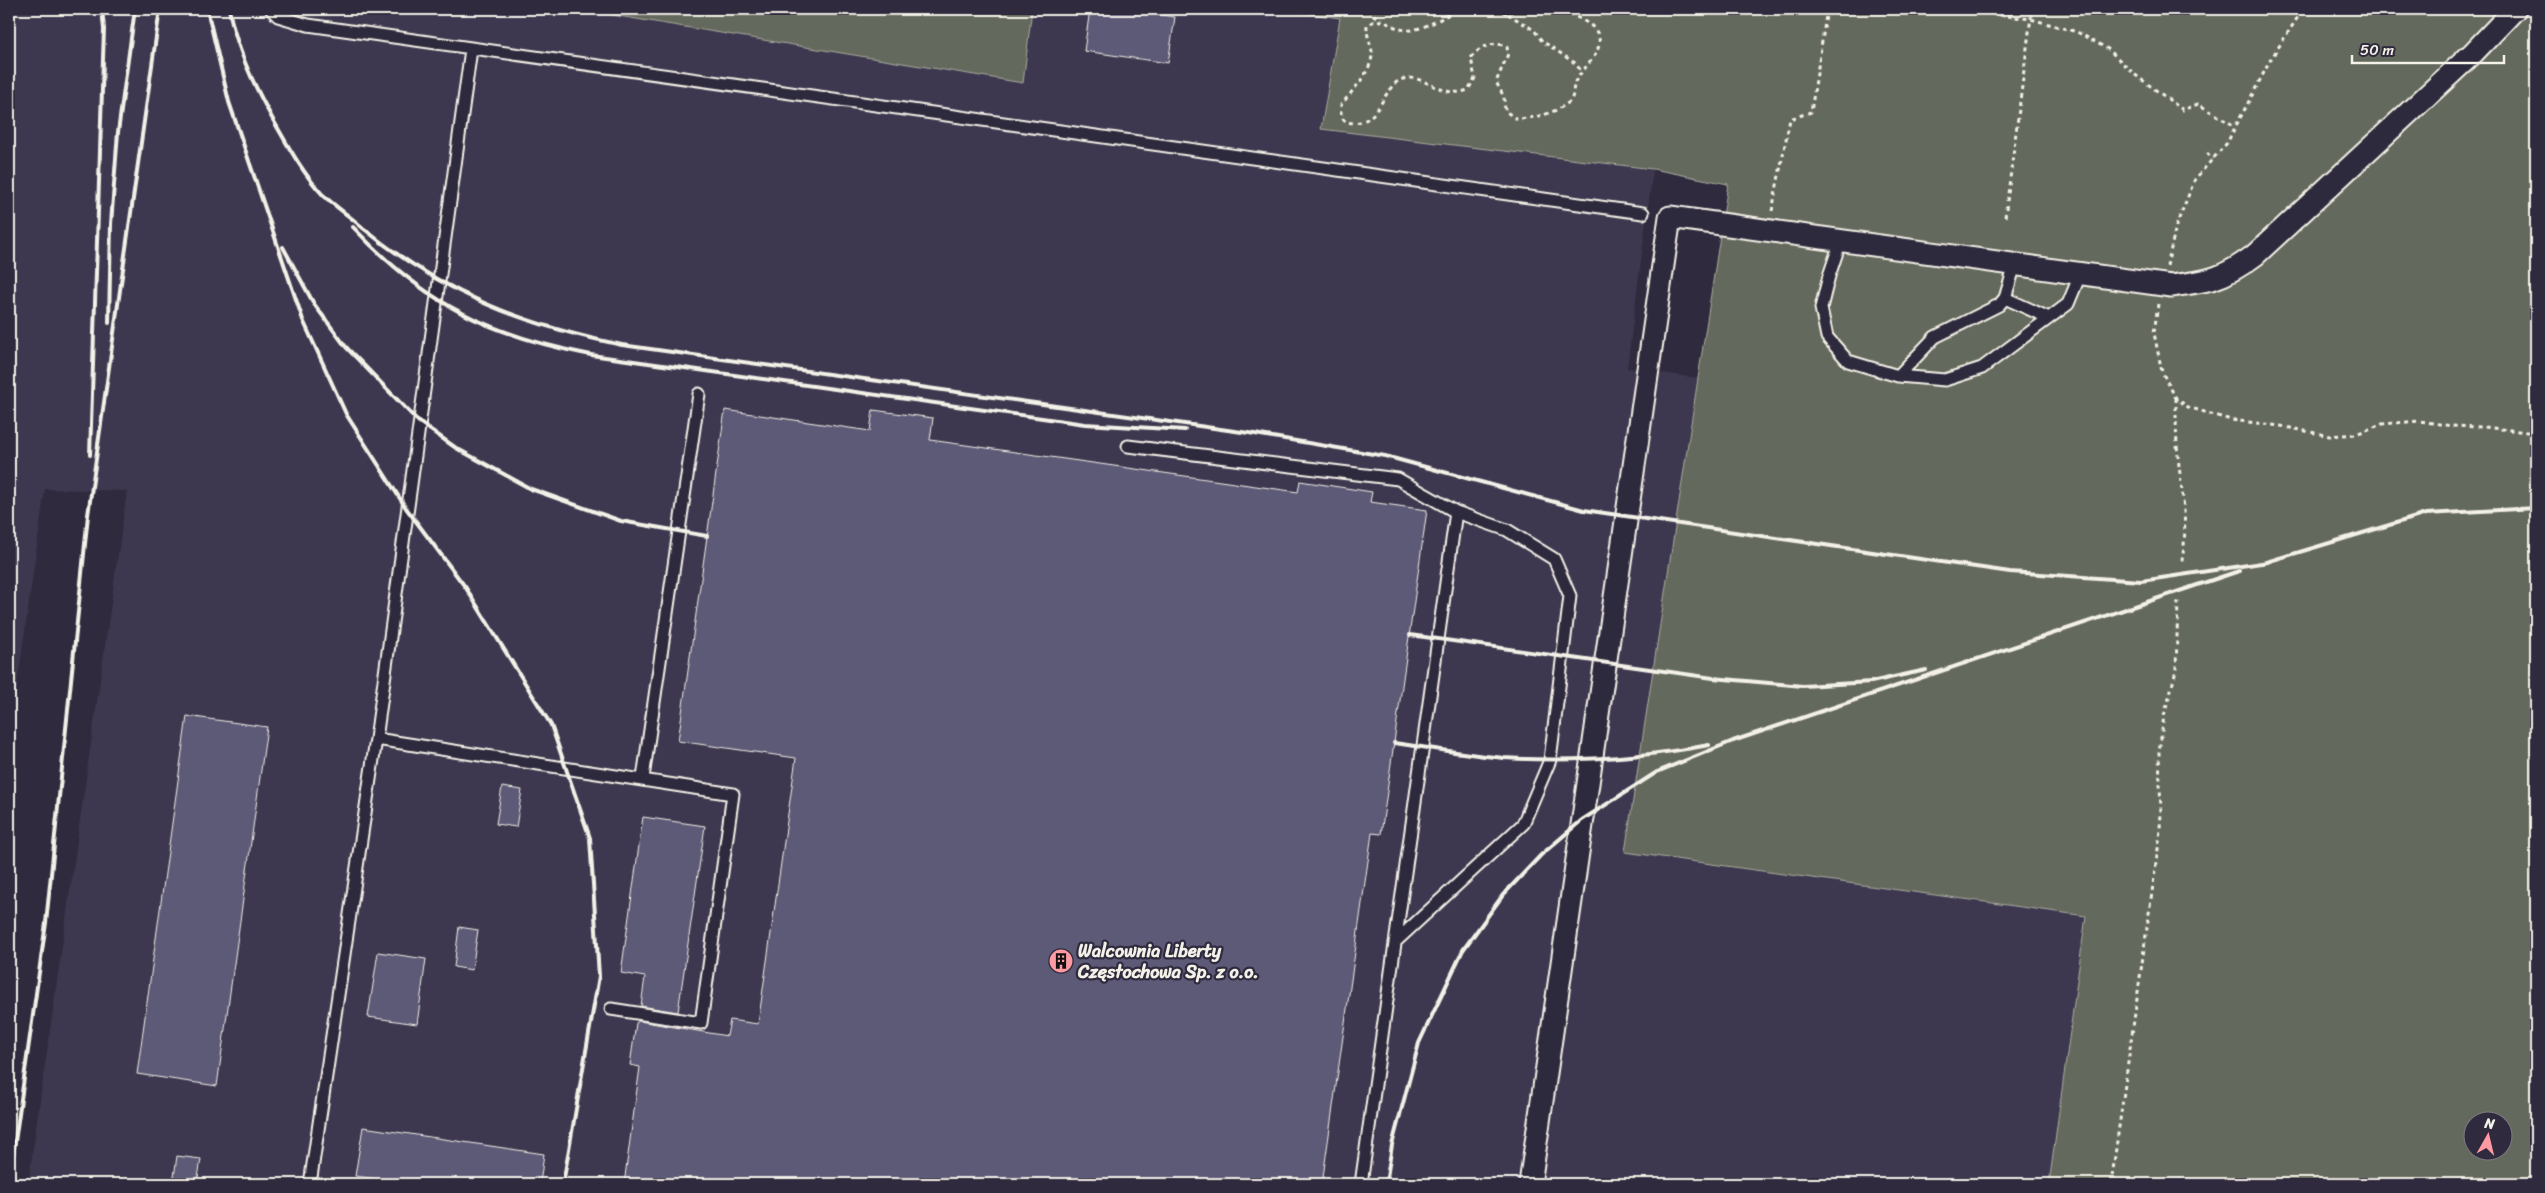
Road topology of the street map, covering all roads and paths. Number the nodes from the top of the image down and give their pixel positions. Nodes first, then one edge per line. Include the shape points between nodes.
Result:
1 (271, 9) edge
2 (1369, 9) edge
3 (1496, 9) edge
4 (1516, 9) edge
5 (1566, 9) edge
6 (1827, 9) edge
7 (1952, 9) edge
8 (2032, 9) edge
9 (2303, 9) edge
10 (2515, 9) edge
11 (1454, 10) edge
12 (1508, 14) junction
13 (2030, 19) junction
14 (1384, 20) junction
15 (471, 49) junction
16 (1582, 72) junction
17 (2235, 126) junction
18 (2207, 154) dead end
19 (2213, 159) junction
20 (1643, 213) dead end
21 (2005, 217) dead end
22 (1768, 229) junction
23 (1841, 240) junction
24 (2014, 265) junction
25 (2080, 275) junction
26 (2164, 285) junction
27 (2005, 298) junction
28 (2049, 318) junction
29 (1898, 376) junction
30 (699, 394) dead end
31 (2176, 398) junction
32 (2536, 433) edge
33 (1128, 446) dead end
34 (1456, 512) junction
35 (2180, 565) dead end
36 (2178, 601) dead end
37 (376, 739) junction
38 (643, 778) junction
39 (1395, 942) junction
40 (611, 1010) dead end
41 (310, 1184) edge
42 (1361, 1184) edge
43 (1530, 1184) edge
44 (2111, 1184) edge

1 - 15 lane via 278,16 308,25
2 - 14 path via 1371,14
3 - 12 path
4 - 12 path
5 - 16 path via 1598,34 1599,44
6 - 22 path via 1811,112 1790,119
7 - 13 path
8 - 13 path
9 - 17 path via 2271,59
10 - 26 street via 2473,53 2255,255 2211,281
11 - 14 path via 1425,27 1408,31
12 - 16 path via 1534,30 1542,41 1575,63
13 - 17 path via 2076,32 2108,49 2134,74 2183,110 2198,104
13 - 21 path
14 - 16 path via 1374,20 1367,25 1366,38 1372,57 1365,74 1341,105 1341,117 1346,122 1359,122 1379,110 1393,83 1402,79 1412,78 1452,94 1468,90 1475,78 1471,58 1495,43 1507,47 1508,54 1496,82 1504,97 1504,111 1517,119 1545,115 1568,103
15 - 20 lane via 1034,125
15 - 37 lane
17 - 19 path
18 - 19 path
19 - 26 path via 2195,179 2176,226
22 - 23 street
22 - 43 street via 1670,217
23 - 24 street
23 - 29 lane via 1821,308 1828,337 1848,361
24 - 25 street
24 - 27 lane
25 - 26 street
25 - 28 lane via 2068,304
26 - 31 path via 2156,311 2154,333 2162,372
27 - 28 lane
27 - 29 lane via 1999,305 1935,337
28 - 29 lane via 1982,368 1945,380
30 - 38 lane
31 - 32 path via 2188,407 2231,420 2330,436 2356,434 2382,424 2420,421
31 - 35 path via 2176,444 2186,518
33 - 34 lane via 1398,479
34 - 39 lane
34 - 39 lane via 1507,530 1554,559 1570,596 1550,760 1524,824
36 - 44 path via 2176,670 2158,752 2159,842
37 - 38 lane
37 - 41 lane
38 - 40 lane via 733,794 701,1024
39 - 42 lane

